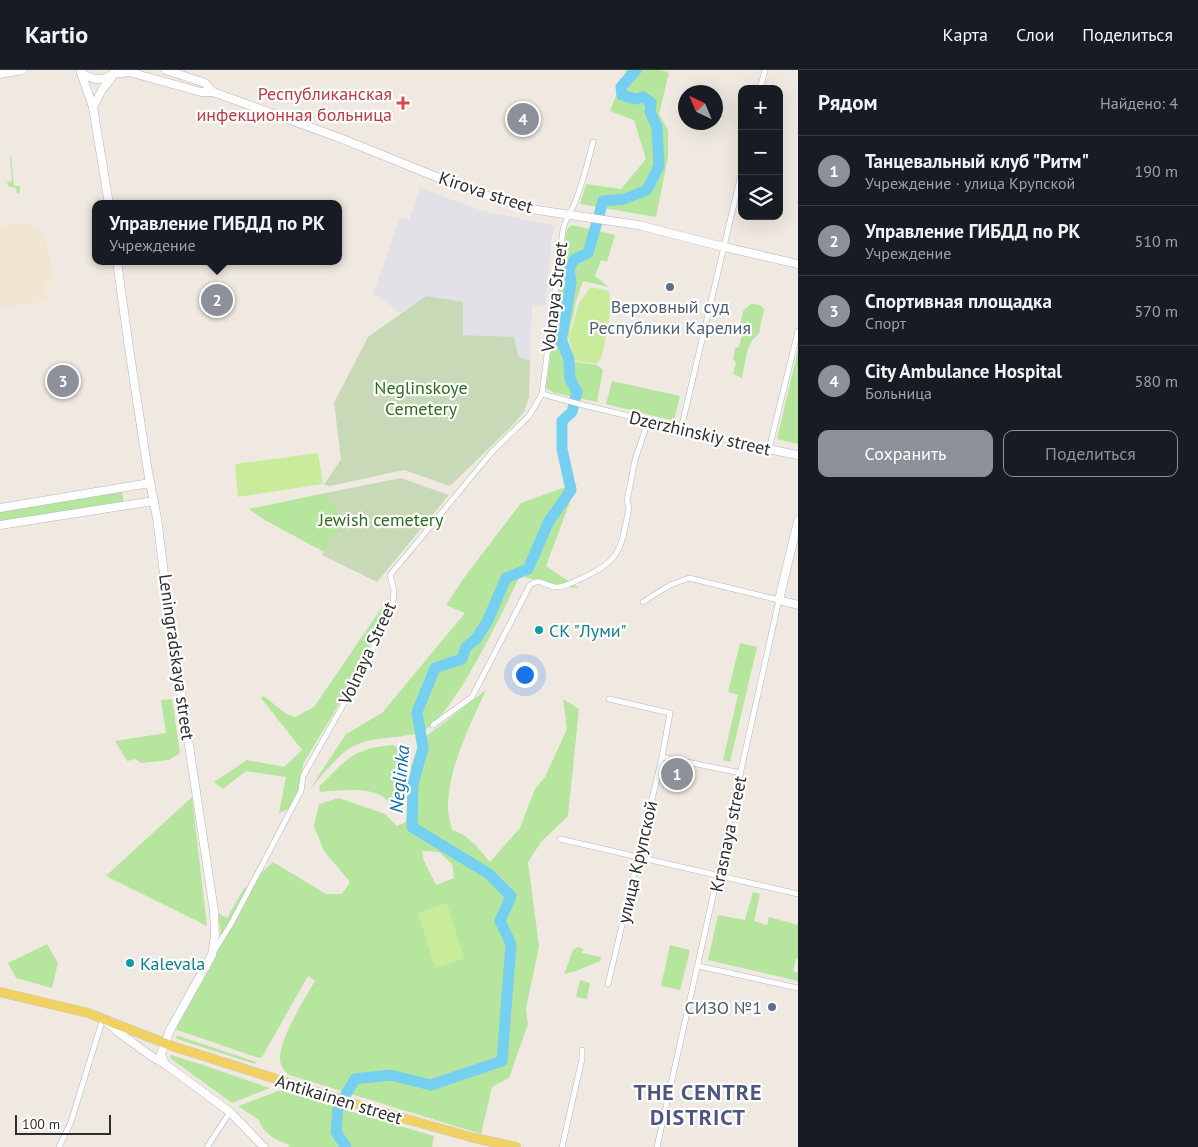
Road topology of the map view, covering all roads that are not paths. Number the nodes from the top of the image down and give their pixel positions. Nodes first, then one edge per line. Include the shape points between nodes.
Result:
1 (22, 70) edge
2 (166, 70) edge
3 (765, 70) edge
4 (80, 71) edge
5 (116, 72) edge
6 (0, 74) edge
7 (761, 85) edge
8 (212, 92) junction
9 (93, 107) junction
10 (593, 142) dead end
11 (741, 175) edge
12 (108, 200) edge
13 (567, 215) junction
14 (724, 247) junction
15 (798, 264) edge
16 (118, 265) edge
17 (798, 331) edge
18 (542, 394) junction
19 (648, 421) junction
20 (681, 429) junction
21 (766, 448) junction
22 (798, 455) edge
23 (150, 483) junction
24 (154, 501) junction
25 (0, 508) edge
26 (798, 521) edge
27 (0, 526) edge
28 (779, 600) junction
29 (643, 602) dead end
30 (798, 605) edge
31 (609, 699) dead end
32 (433, 725) dead end
33 (662, 757) junction
34 (741, 773) junction
35 (560, 839) dead end
36 (638, 857) junction
37 (719, 876) junction
38 (798, 894) edge
39 (212, 955) junction
40 (698, 966) junction
41 (608, 984) dead end
42 (798, 988) edge
43 (0, 992) edge
44 (103, 1018) junction
45 (165, 1043) junction
46 (582, 1050) dead end
47 (165, 1064) junction
48 (230, 1112) junction
49 (59, 1147) edge
50 (207, 1147) edge
51 (264, 1147) edge
52 (516, 1147) edge
53 (562, 1147) edge
54 (657, 1147) edge

1 - 6 main road
2 - 8 main road, Kirova street via 205,83
3 - 7 street
4 - 5 main road, Kirova street via 97,80
4 - 9 main road
5 - 8 main road, Kirova street
5 - 9 main road
8 - 13 main road, Kirova street via 477,192 524,208
9 - 12 main road
10 - 13 street, Volnaya Street via 583,181
11 - 14 street
13 - 14 main road, Kirova street via 638,225
13 - 18 street, Volnaya Street via 562,230
14 - 15 main road, Kirova street
14 - 20 street
16 - 23 main road, Leningradskaya street
17 - 21 street
18 - 19 street, Dzerzhinskiy street
18 - 39 street, Volnaya Street via 529,416 492,452 390,576 394,590 390,614 364,668 303,776 301,791
19 - 20 street, Dzerzhinskiy street
19 - 32 street via 635,460 627,501 629,507 617,552 609,563 594,573 561,587 539,581 530,585 472,697
20 - 21 street, Dzerzhinskiy street
21 - 22 main road, Dzerzhinskiy street
23 - 24 main road, Leningradskaya street
23 - 25 main road
24 - 27 main road
24 - 39 main road, Leningradskaya street via 214,911
26 - 28 main road, Krasnaya street
28 - 29 street via 689,578 670,585
28 - 30 main road
28 - 34 street, Krasnaya street
31 - 33 street, улица Крупской via 670,713
33 - 34 street
33 - 36 street, улица Крупской
34 - 37 street, Krasnaya street
35 - 36 street
36 - 37 street
36 - 41 street, улица Крупской
37 - 38 street
37 - 40 street, Krasnaya street
39 - 45 main road, Leningradskaya street
40 - 42 street
40 - 54 street, Krasnaya street
43 - 44 main road, Antikainen street
44 - 45 main road, Antikainen street
44 - 47 main road
44 - 49 street via 71,1122
45 - 47 main road via 160,1054
45 - 52 main road, Antikainen street via 316,1093
46 - 53 street
47 - 48 main road
48 - 50 street
48 - 51 main road

